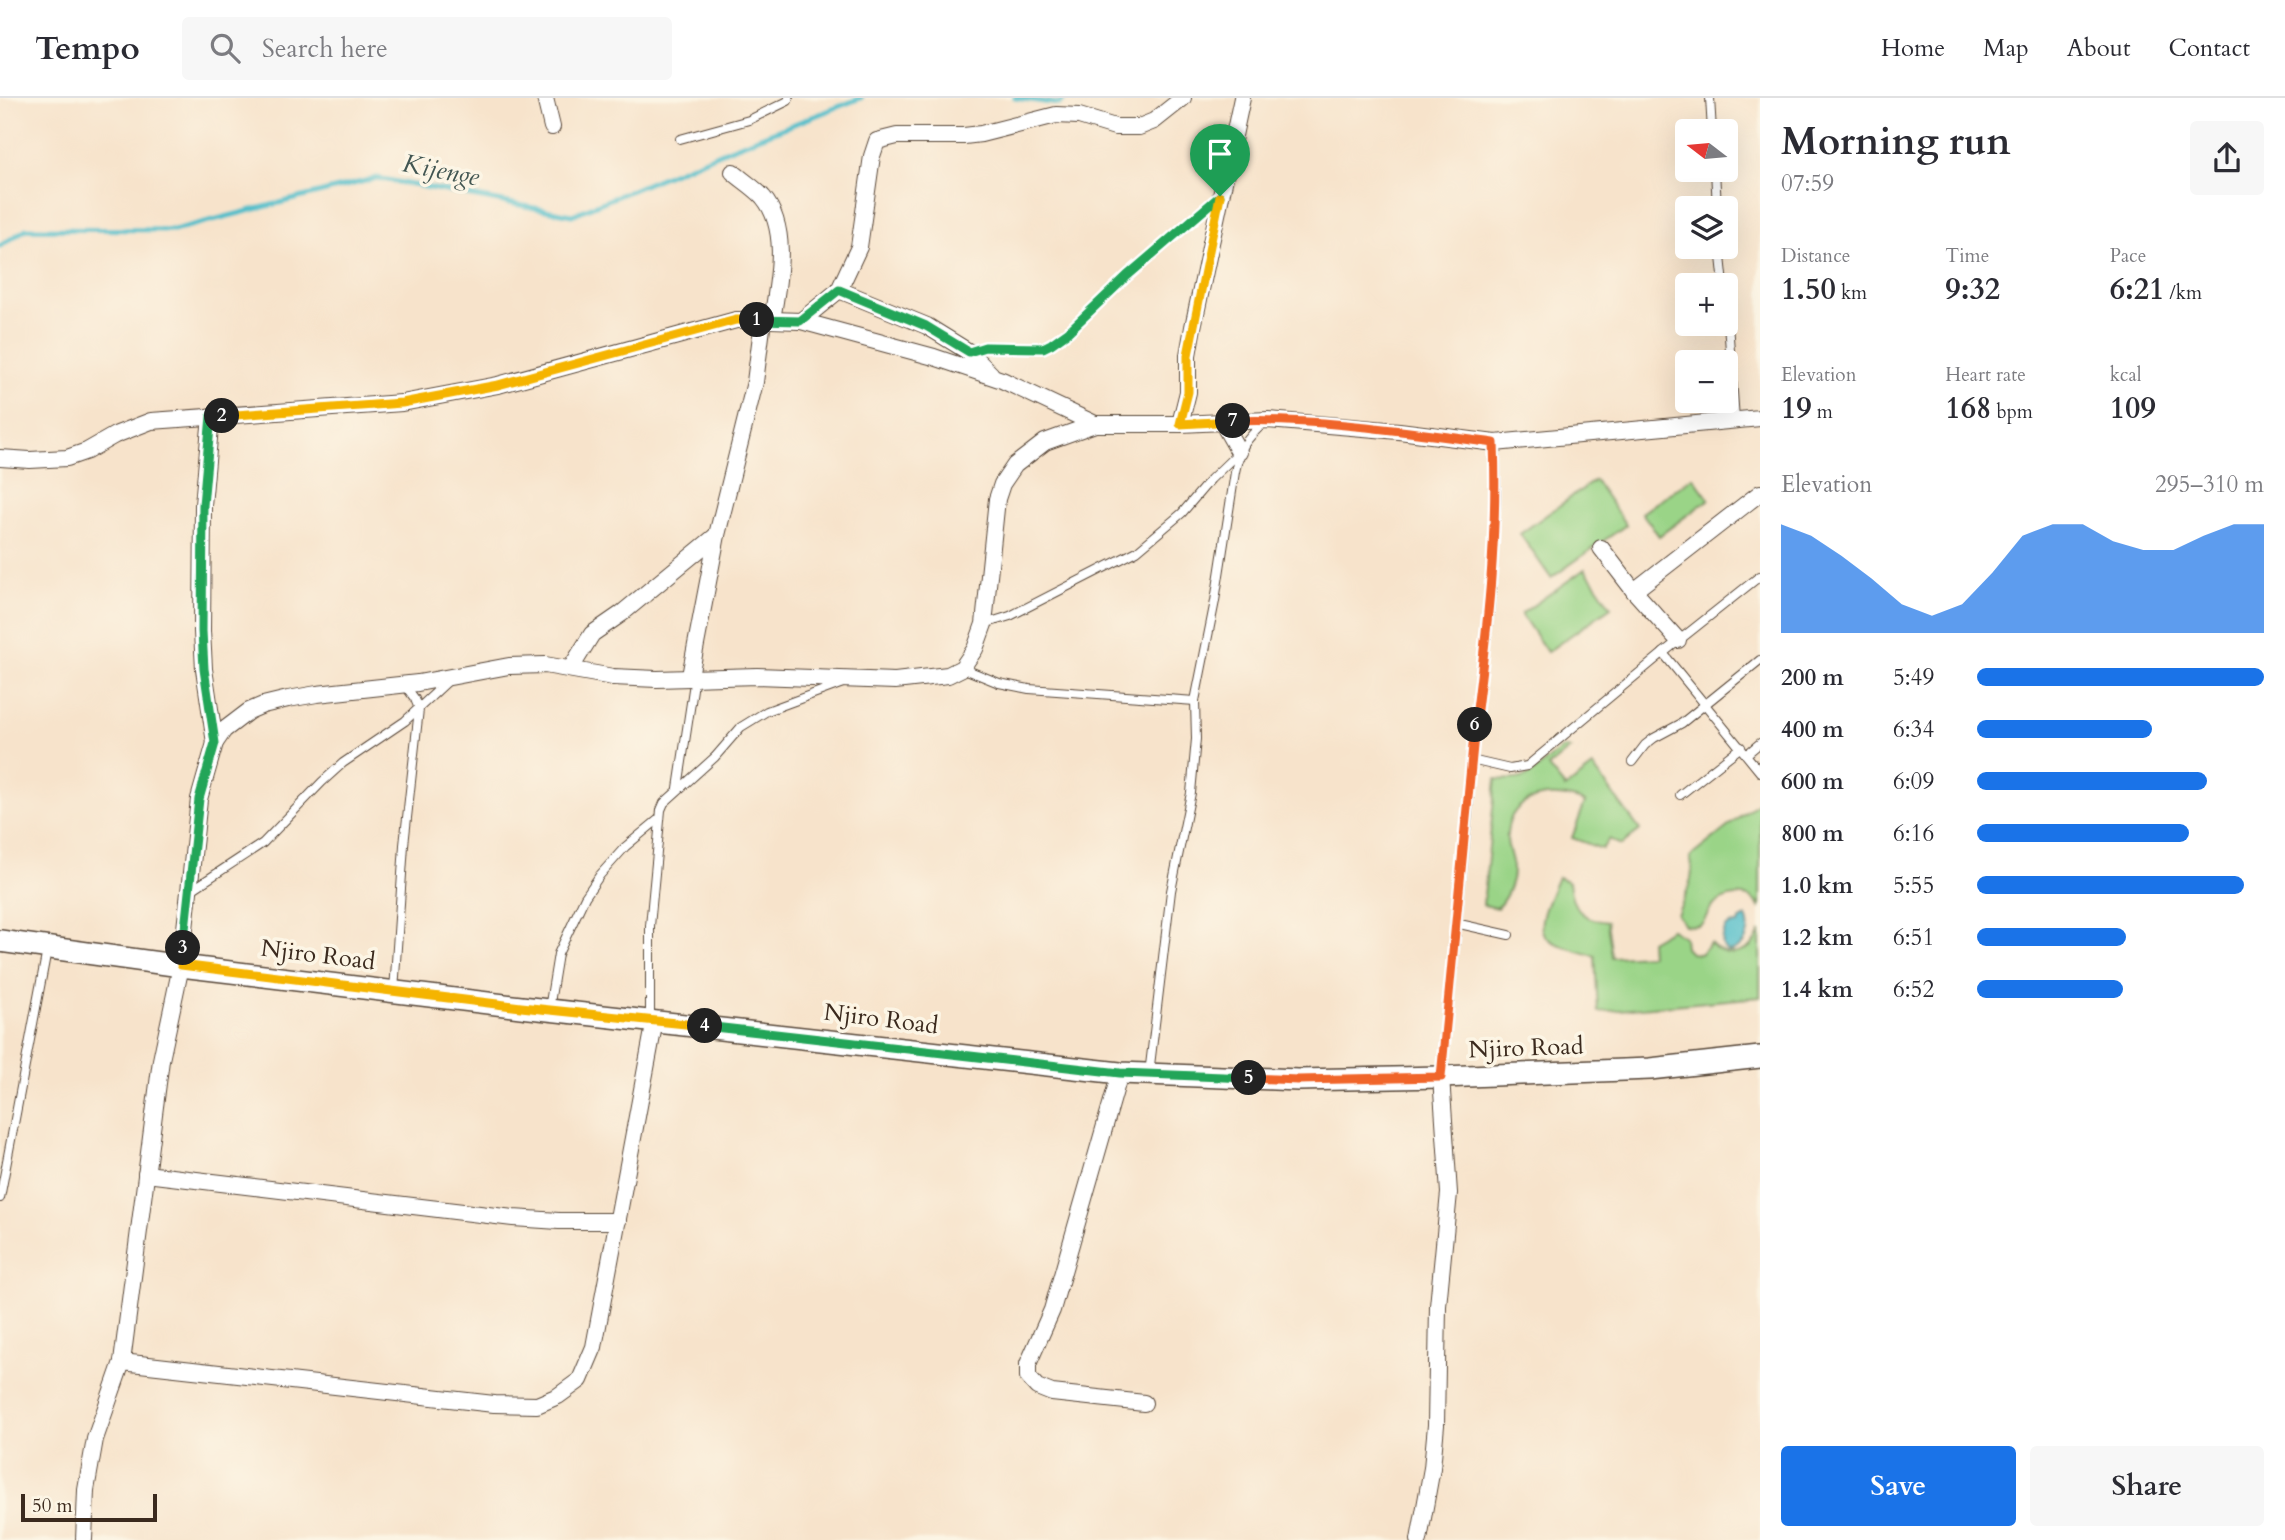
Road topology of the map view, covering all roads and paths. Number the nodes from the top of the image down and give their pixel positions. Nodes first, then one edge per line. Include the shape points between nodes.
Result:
1 (545, 98) edge
2 (797, 98) edge
3 (1183, 98) edge
4 (1242, 98) edge
5 (1710, 98) edge
6 (789, 100) edge
7 (1711, 119) edge
8 (552, 127) dead end
9 (680, 139) dead end
10 (733, 172) dead end
11 (1220, 196) junction
12 (839, 290) junction
13 (768, 320) junction
14 (800, 321) junction
15 (1729, 336) edge
16 (969, 352) junction
17 (996, 378) junction
18 (211, 416) junction
19 (1760, 418) edge
20 (1735, 419) junction
21 (1268, 420) junction
22 (1222, 422) junction
23 (1095, 424) junction
24 (1180, 424) junction
25 (1494, 443) junction
26 (1239, 452) junction
27 (0, 458) edge
28 (1760, 493) edge
29 (717, 534) junction
30 (1601, 548) dead end
31 (1760, 576) edge
32 (1634, 590) junction
33 (984, 624) junction
34 (1678, 640) junction
35 (1662, 653) junction
36 (1760, 660) edge
37 (571, 668) junction
38 (962, 668) junction
39 (693, 676) junction
40 (451, 678) junction
41 (854, 679) junction
42 (404, 684) junction
43 (1195, 701) junction
44 (1705, 704) junction
45 (419, 709) junction
46 (215, 743) junction
47 (1760, 743) edge
48 (1744, 750) junction
49 (1471, 760) junction
50 (1633, 762) dead end
51 (1760, 772) edge
52 (678, 788) junction
53 (1680, 795) dead end
54 (660, 818) junction
55 (190, 891) junction
56 (1455, 923) junction
57 (1509, 935) dead end
58 (0, 940) edge
59 (48, 947) junction
60 (181, 965) junction
61 (394, 991) junction
62 (549, 1009) junction
63 (653, 1020) junction
64 (1760, 1056) edge
65 (1120, 1073) junction
66 (1149, 1074) junction
67 (1441, 1077) junction
68 (146, 1174) junction
69 (0, 1198) edge
70 (618, 1221) junction
71 (122, 1362) junction
72 (1144, 1404) dead end
73 (84, 1540) edge
74 (1419, 1540) edge

1 - 8 street
2 - 6 lane
3 - 12 street via 1139,128 1056,115 981,134 897,136 877,141 859,247
4 - 11 street
5 - 7 lane
6 - 9 lane via 749,120
10 - 13 street via 762,197 774,216 779,275
11 - 16 path via 1051,344
11 - 24 street via 1188,355 1188,392
12 - 14 street
12 - 16 street via 926,326
13 - 14 street
13 - 18 street via 736,320 498,385 402,403
13 - 29 street
14 - 17 street
15 - 20 lane
16 - 17 street
17 - 23 street
18 - 27 street via 151,421 67,458
18 - 46 street via 203,505 202,631
19 - 20 street
20 - 25 street
21 - 22 street
21 - 25 street
21 - 26 lane
22 - 24 street
22 - 26 street
23 - 24 street
23 - 33 street via 1045,442 1014,465 1002,484
25 - 49 lane via 1490,603
26 - 33 lane via 1182,513 1137,551 1010,616
26 - 43 lane
28 - 32 street
29 - 37 street via 592,634
29 - 39 street
30 - 32 street
31 - 34 lane
32 - 34 street
33 - 38 street
34 - 35 lane
35 - 44 lane
35 - 49 lane via 1527,766 1510,769
36 - 44 lane
37 - 39 street via 613,677
37 - 40 street via 509,666
38 - 41 street via 928,678
38 - 43 lane via 1030,689
39 - 41 street
39 - 52 lane
40 - 42 street
40 - 45 lane
41 - 52 lane via 767,711 741,727 716,757
42 - 45 lane
42 - 46 street via 264,705 237,719
43 - 66 lane via 1191,793 1171,891
44 - 48 lane
44 - 50 lane via 1645,745
45 - 55 lane via 343,763 264,843
45 - 61 lane
46 - 55 street via 199,799
47 - 48 lane
48 - 51 lane
48 - 53 lane
49 - 56 lane
52 - 54 lane via 664,803
54 - 62 lane via 625,847 585,897 558,954
54 - 63 lane via 650,926
55 - 60 street
56 - 57 lane
56 - 67 lane
58 - 59 street, Njiro Road
59 - 60 street, Njiro Road
59 - 69 lane
60 - 61 street, Njiro Road
60 - 68 street via 161,1060
61 - 62 street, Njiro Road
62 - 63 street, Njiro Road
63 - 65 street, Njiro Road
63 - 70 street
64 - 67 street, Njiro Road via 1650,1069
65 - 66 street, Njiro Road
65 - 72 street via 1052,1310 1028,1364 1028,1377 1052,1393
66 - 67 street, Njiro Road via 1298,1080
67 - 74 street via 1449,1193 1438,1306 1433,1468
68 - 70 street via 513,1218
68 - 71 street
70 - 71 street via 594,1347 580,1380 537,1405
71 - 73 street via 95,1439

